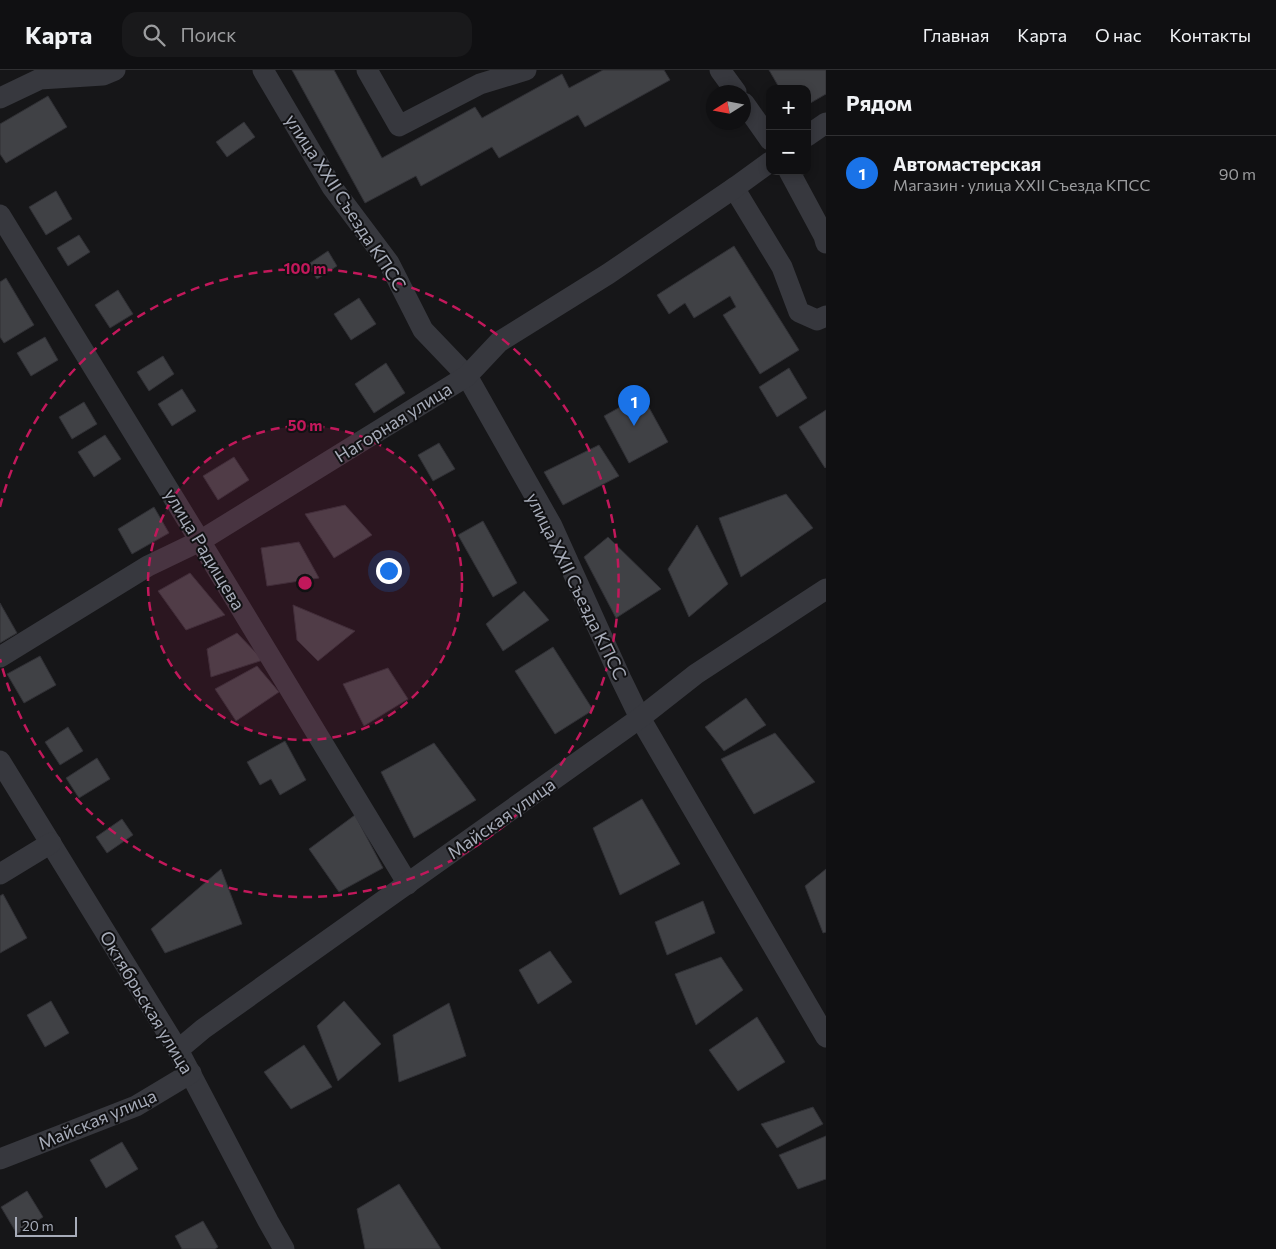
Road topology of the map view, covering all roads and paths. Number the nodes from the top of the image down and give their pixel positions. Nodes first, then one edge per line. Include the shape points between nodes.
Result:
1 (115, 70) edge
2 (263, 70) edge
3 (366, 70) edge
4 (526, 70) edge
5 (720, 70) edge
6 (731, 85) edge
7 (0, 98) edge
8 (751, 113) edge
9 (826, 123) edge
10 (811, 133) edge
11 (766, 134) edge
12 (766, 165) edge
13 (791, 175) edge
14 (734, 188) junction
15 (0, 215) edge
16 (826, 243) edge
17 (826, 316) edge
18 (467, 376) junction
19 (200, 541) junction
20 (826, 589) edge
21 (0, 657) edge
22 (640, 718) junction
23 (0, 761) edge
24 (51, 843) junction
25 (0, 874) edge
26 (408, 884) junction
27 (826, 1037) edge
28 (178, 1050) junction
29 (191, 1073) junction
30 (0, 1159) edge
31 (284, 1249) edge

1 - 7 street via 102,75 40,79
2 - 18 street, улица XXII Съезда КПСС via 332,187 389,263 423,330
3 - 4 street via 399,126 480,84
5 - 6 street
8 - 11 street
9 - 10 street
12 - 14 street, Нагорная улица
13 - 16 street
14 - 17 street via 782,267 798,312 817,320
14 - 18 street, Нагорная улица via 608,274 499,342
15 - 19 street, улица Радищева
18 - 19 street, Нагорная улица
18 - 22 street, улица XXII Съезда КПСС via 552,526
19 - 21 street, Нагорная улица via 148,566
19 - 26 street, улица Радищева
20 - 22 street, Майская улица via 696,674
22 - 26 street, Майская улица
22 - 27 street, улица XXII Съезда КПСС
23 - 24 street, Октябрьская улица
24 - 25 street
24 - 28 street, Октябрьская улица
26 - 28 street, Майская улица
28 - 29 street, Октябрьская улица
29 - 30 street, Майская улица via 136,1106
29 - 31 street, Октябрьская улица

